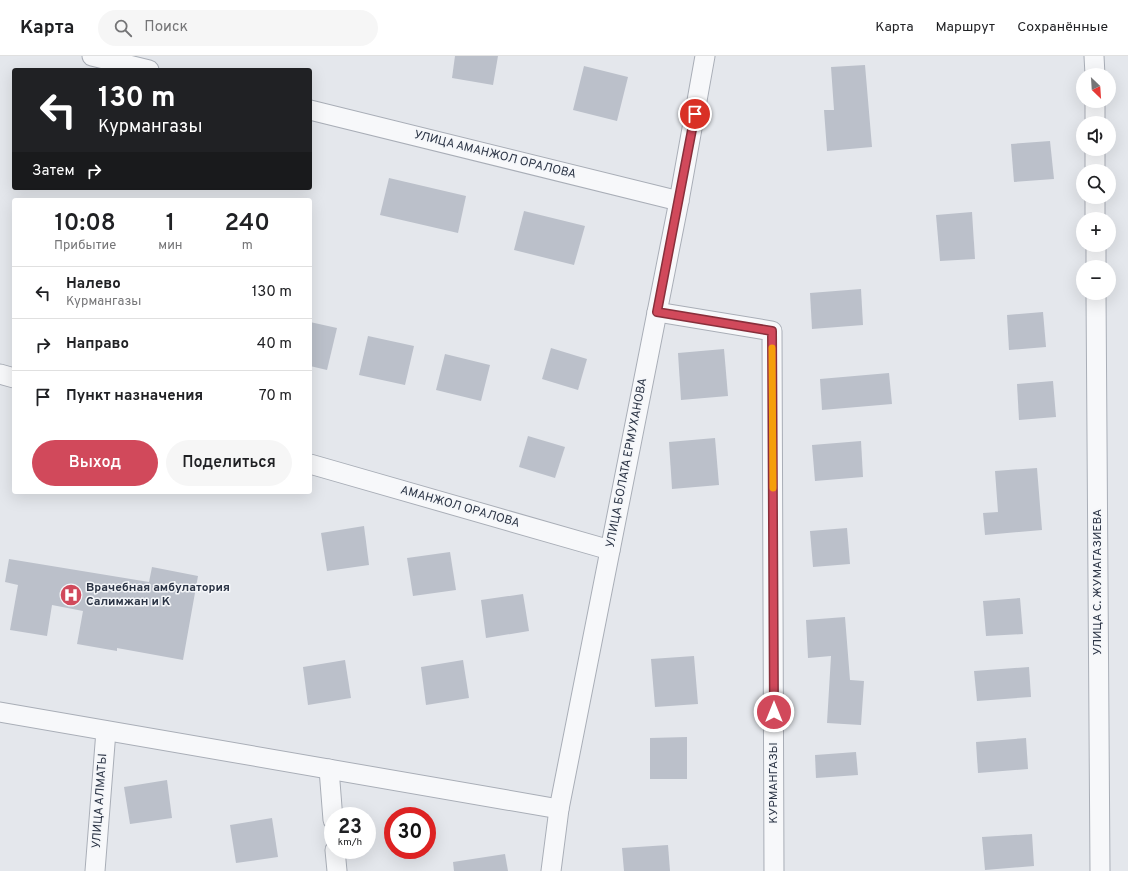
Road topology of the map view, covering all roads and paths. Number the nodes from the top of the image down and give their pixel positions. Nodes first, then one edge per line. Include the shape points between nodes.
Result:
1 (92, 56) edge
2 (705, 56) edge
3 (1094, 56) edge
4 (148, 65) edge
5 (1094, 68) edge
6 (312, 110) edge
7 (679, 200) junction
8 (1096, 300) edge
9 (657, 312) junction
10 (0, 374) edge
11 (12, 377) edge
12 (312, 465) edge
13 (610, 550) junction
14 (0, 712) edge
15 (106, 731) junction
16 (329, 770) junction
17 (332, 807) edge
18 (558, 809) junction
19 (336, 859) edge
20 (95, 871) edge
21 (337, 871) edge
22 (551, 871) edge
23 (774, 871) edge
24 (1100, 871) edge

1 - 4 street
2 - 7 street, УЛИЦА БОЛАТА ЕРМУХАНОВА
3 - 5 street
6 - 7 street, УЛИЦА АМАНЖОЛ ОРАЛОВА
7 - 9 street, УЛИЦА БОЛАТА ЕРМУХАНОВА
8 - 24 street, УЛИЦА С. ЖУМАГАЗИЕВА
9 - 13 street, УЛИЦА БОЛАТА ЕРМУХАНОВА
9 - 23 street, КУРМАНГАЗЫ via 772,331
10 - 11 street
12 - 13 street, АМАНЖОЛ ОРАЛОВА
13 - 18 street, УЛИЦА БОЛАТА ЕРМУХАНОВА
14 - 15 street
15 - 16 street
15 - 20 street, УЛИЦА АЛМАТЫ
16 - 17 street
16 - 18 street
18 - 22 street, УЛИЦА БОЛАТА ЕРМУХАНОВА
19 - 21 street

